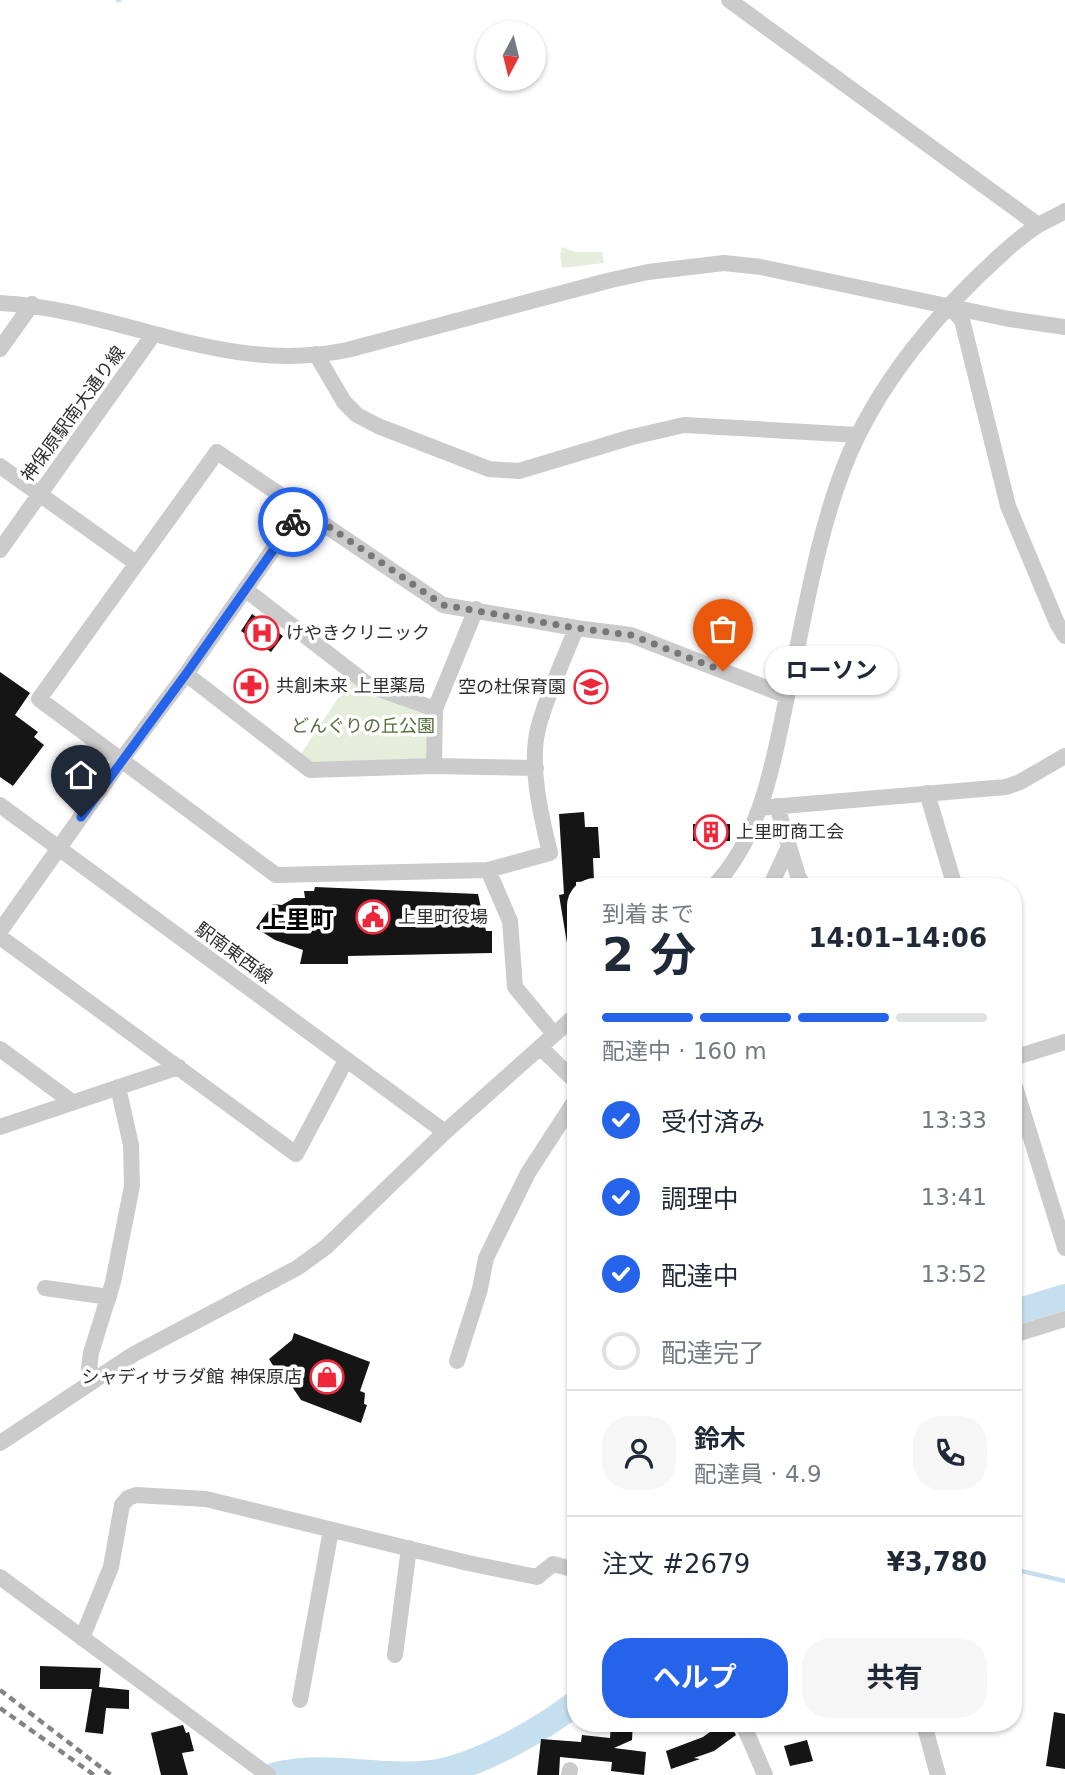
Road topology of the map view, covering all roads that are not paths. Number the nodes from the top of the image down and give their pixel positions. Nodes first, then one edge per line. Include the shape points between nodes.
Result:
1 (729, 0) edge
2 (1065, 211) edge
3 (1038, 225) junction
4 (0, 303) edge
5 (32, 304) junction
6 (950, 307) junction
7 (1065, 327) edge
8 (153, 335) junction
9 (0, 349) edge
10 (316, 354) junction
11 (858, 435) junction
12 (0, 466) edge
13 (40, 494) junction
14 (302, 508) junction
15 (0, 550) edge
16 (136, 563) junction
17 (246, 590) junction
18 (476, 609) junction
19 (576, 628) junction
20 (1065, 636) edge
21 (186, 674) junction
22 (787, 696) junction
23 (435, 709) junction
24 (1065, 756) edge
25 (122, 759) junction
26 (434, 766) junction
27 (536, 768) junction
28 (927, 793) junction
29 (0, 805) edge
30 (777, 806) junction
31 (760, 808) junction
32 (789, 846) junction
33 (60, 848) junction
34 (488, 870) junction
35 (720, 878) edge
36 (774, 878) edge
37 (799, 878) edge
38 (952, 878) edge
39 (0, 931) edge
40 (0, 937) edge
41 (567, 1023) edge
42 (554, 1034) junction
43 (1065, 1042) edge
44 (540, 1047) junction
45 (0, 1049) edge
46 (1022, 1055) edge
47 (346, 1060) junction
48 (179, 1067) junction
49 (567, 1073) edge
50 (118, 1087) junction
51 (72, 1102) junction
52 (1022, 1109) edge
53 (567, 1113) edge
54 (0, 1127) edge
55 (445, 1132) junction
56 (1065, 1248) edge
57 (45, 1287) dead end
58 (109, 1297) junction
59 (1065, 1319) edge
60 (1022, 1332) edge
61 (457, 1361) dead end
62 (95, 1378) junction
63 (0, 1443) edge
64 (331, 1530) junction
65 (409, 1548) junction
66 (567, 1568) edge
67 (0, 1577) edge
68 (82, 1638) junction
69 (395, 1656) dead end
70 (300, 1700) dead end
71 (746, 1732) edge
72 (926, 1732) edge
73 (263, 1771) edge
74 (765, 1775) edge
75 (939, 1775) edge

1 - 3 street
2 - 3 street
3 - 6 street
4 - 5 street
5 - 8 street
5 - 9 street
6 - 7 street
6 - 10 street via 724,263 611,280 347,350
6 - 11 street via 901,366
6 - 20 street via 962,320 1007,506
8 - 10 street via 219,351
8 - 13 street, 神保原駅南大通り線
10 - 11 street via 357,415 489,469 519,471 684,425
11 - 22 street via 825,527
12 - 13 street
13 - 15 street, 神保原駅南大通り線
13 - 16 street
14 - 16 street via 217,452
14 - 17 street
14 - 18 street via 443,605
16 - 25 street via 39,699
17 - 21 street
17 - 23 street via 370,686
18 - 19 street
18 - 23 street
19 - 22 street via 631,635
19 - 27 street via 538,727
21 - 25 street
21 - 26 street via 310,770
22 - 31 street
23 - 26 street
24 - 28 street via 1006,786
25 - 33 street
25 - 34 street via 276,875
26 - 27 street
27 - 34 street via 538,807 550,853
28 - 30 street
28 - 38 street
29 - 33 street, 駅南東西線
30 - 31 street
30 - 32 street
31 - 35 street via 734,861
32 - 36 street
32 - 37 street
33 - 39 street
33 - 47 street, 駅南東西線
34 - 42 street via 510,921 516,987
40 - 48 street
41 - 42 street
42 - 44 street
43 - 46 street
44 - 49 street
44 - 55 street
45 - 51 street
47 - 48 street via 296,1154
47 - 55 street, 駅南東西線
48 - 50 street
50 - 51 street
50 - 58 street via 131,1145 132,1186
51 - 54 street
52 - 56 street
53 - 61 street via 528,1173 486,1258
55 - 62 street via 307,1261
57 - 58 street
58 - 62 street via 91,1353 89,1368
59 - 60 street
62 - 63 street
64 - 65 street
64 - 68 street via 206,1499 128,1498 122,1505 111,1567
64 - 70 street
65 - 66 street via 537,1577 553,1564
65 - 69 street
67 - 68 street
68 - 73 street
71 - 74 street
72 - 75 street

